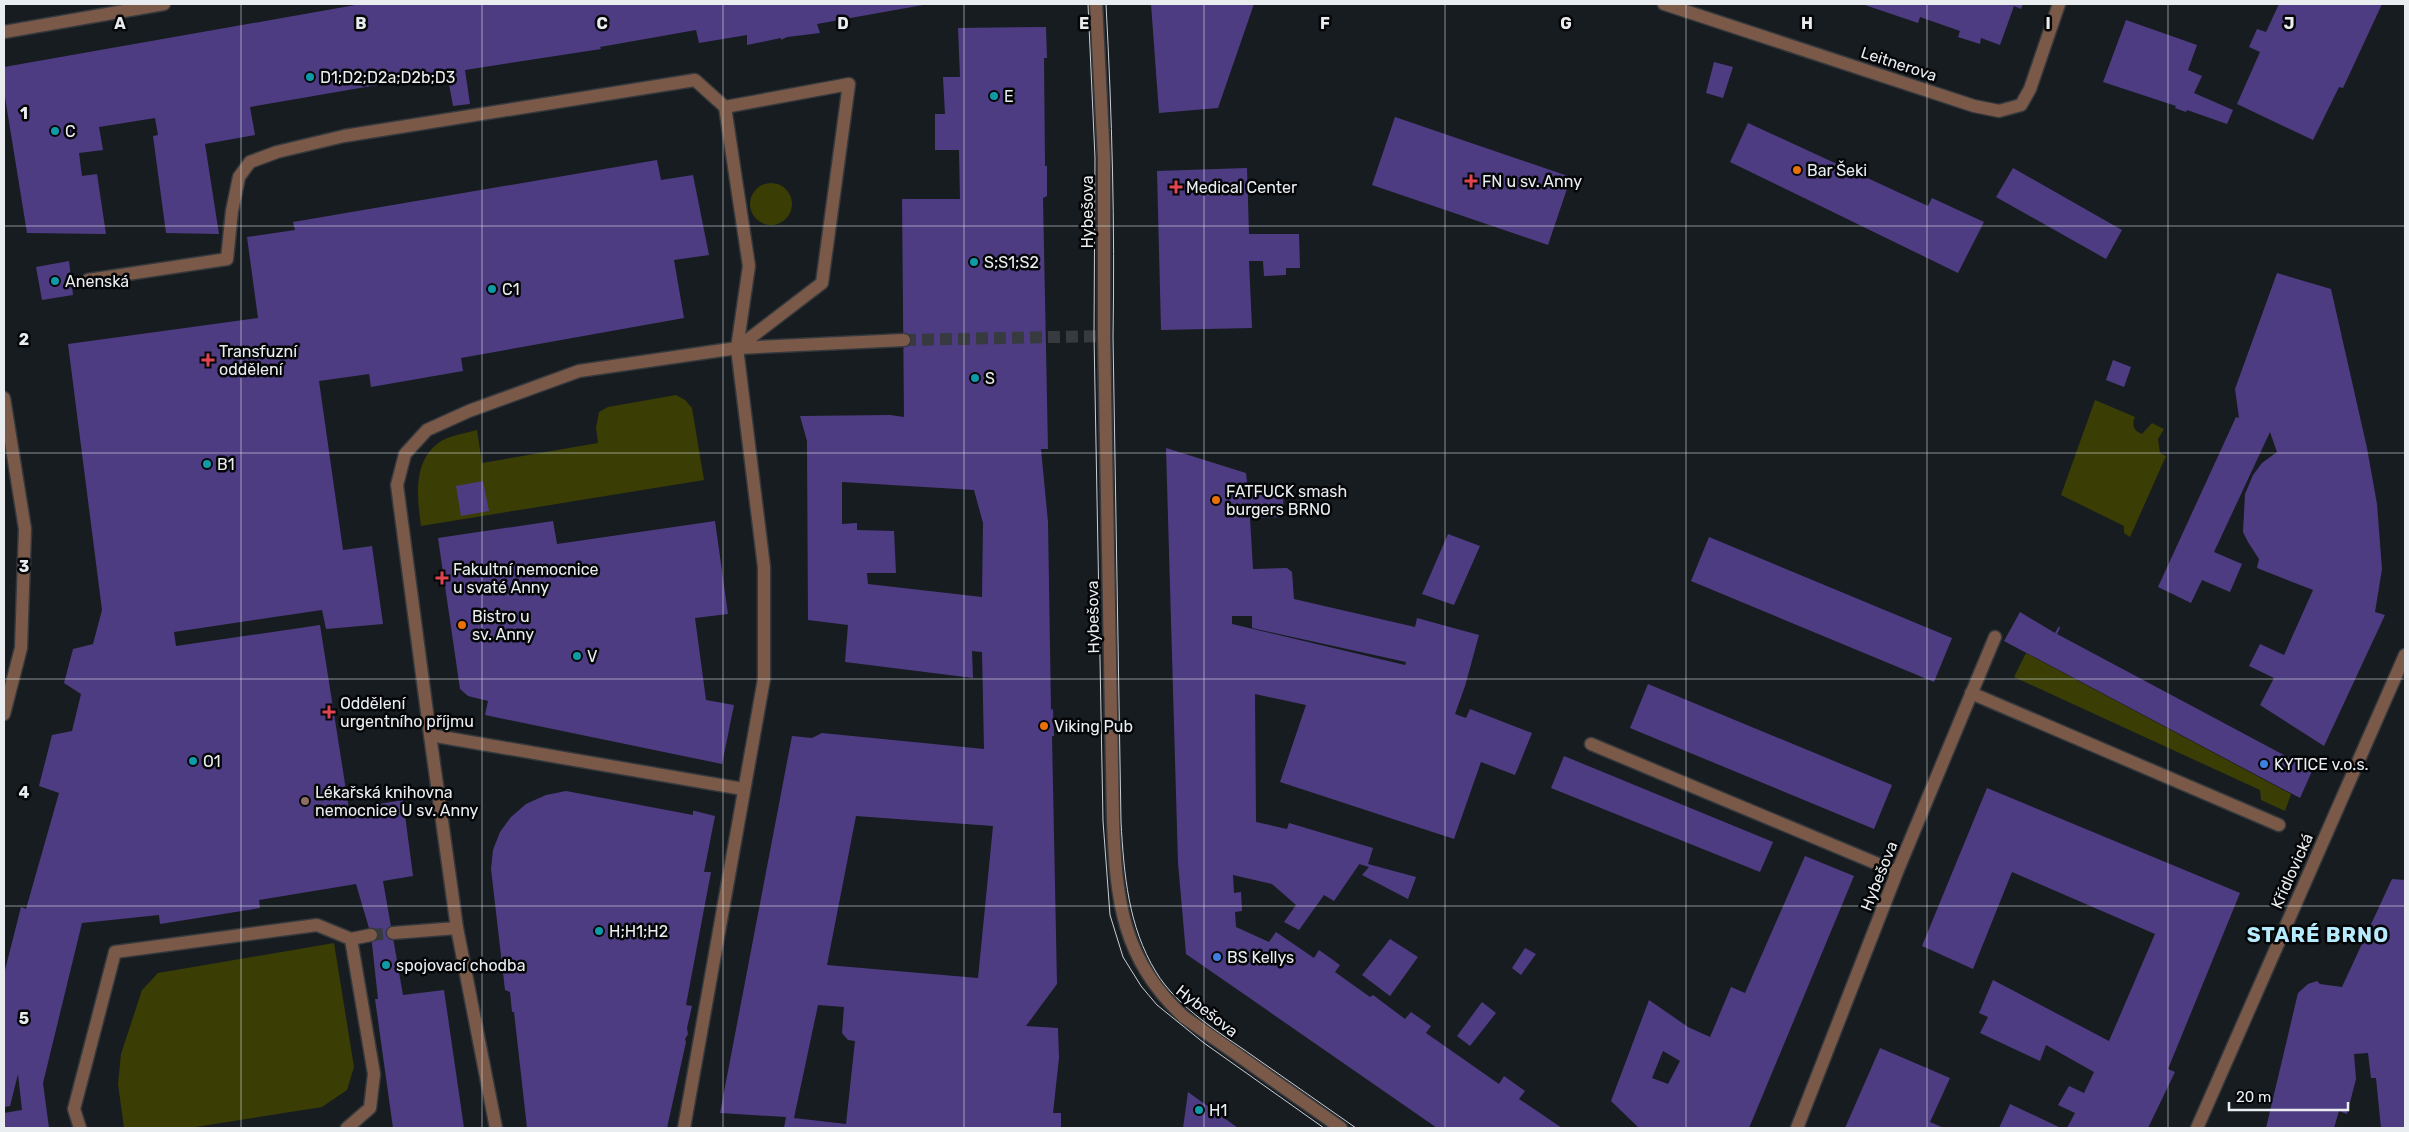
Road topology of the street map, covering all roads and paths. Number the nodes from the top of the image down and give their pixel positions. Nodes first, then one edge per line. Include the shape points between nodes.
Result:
1 (164, 4) edge
2 (1096, 4) edge
3 (1664, 4) edge
4 (2059, 4) edge
5 (4, 32) edge
6 (725, 107) junction
7 (88, 280) dead end
8 (904, 340) tunnel mouth
9 (737, 348) junction
10 (4, 398) edge
11 (1995, 637) dead end
12 (2405, 655) edge
13 (1972, 693) junction
14 (4, 714) edge
15 (430, 735) junction
16 (1592, 744) dead end
17 (744, 789) junction
18 (2279, 825) dead end
19 (1897, 872) junction
20 (457, 928) junction
21 (393, 933) tunnel mouth
22 (371, 935) tunnel mouth
23 (351, 939) junction
24 (80, 1128) edge
25 (347, 1128) edge
26 (496, 1128) edge
27 (684, 1128) edge
28 (1341, 1128) edge
29 (1797, 1128) edge
30 (2196, 1128) edge

1 - 5 street
2 - 28 street, Hybešova via 1104,158 1112,820 1123,920 1139,961 1166,1000 1184,1017
3 - 4 street, Leitnerova via 1974,106 1999,111 2021,106
6 - 7 street via 695,80 344,136 277,152 250,162 238,177 227,259
6 - 9 street via 749,266
6 - 9 street via 849,84 822,282
8 - 9 street
9 - 15 street via 580,371 427,430 404,454 397,486
9 - 17 street via 764,567 764,679
10 - 14 street via 24,529 21,648
11 - 13 street, Hybešova
12 - 30 street, Křídlovická
13 - 18 street
13 - 19 street, Hybešova
15 - 17 street
15 - 20 street
16 - 19 street
17 - 27 street
19 - 29 street, Hybešova
20 - 21 street
20 - 26 street
22 - 23 street
23 - 24 street via 317,925 116,952 74,1108
23 - 25 street via 374,1074 370,1108

